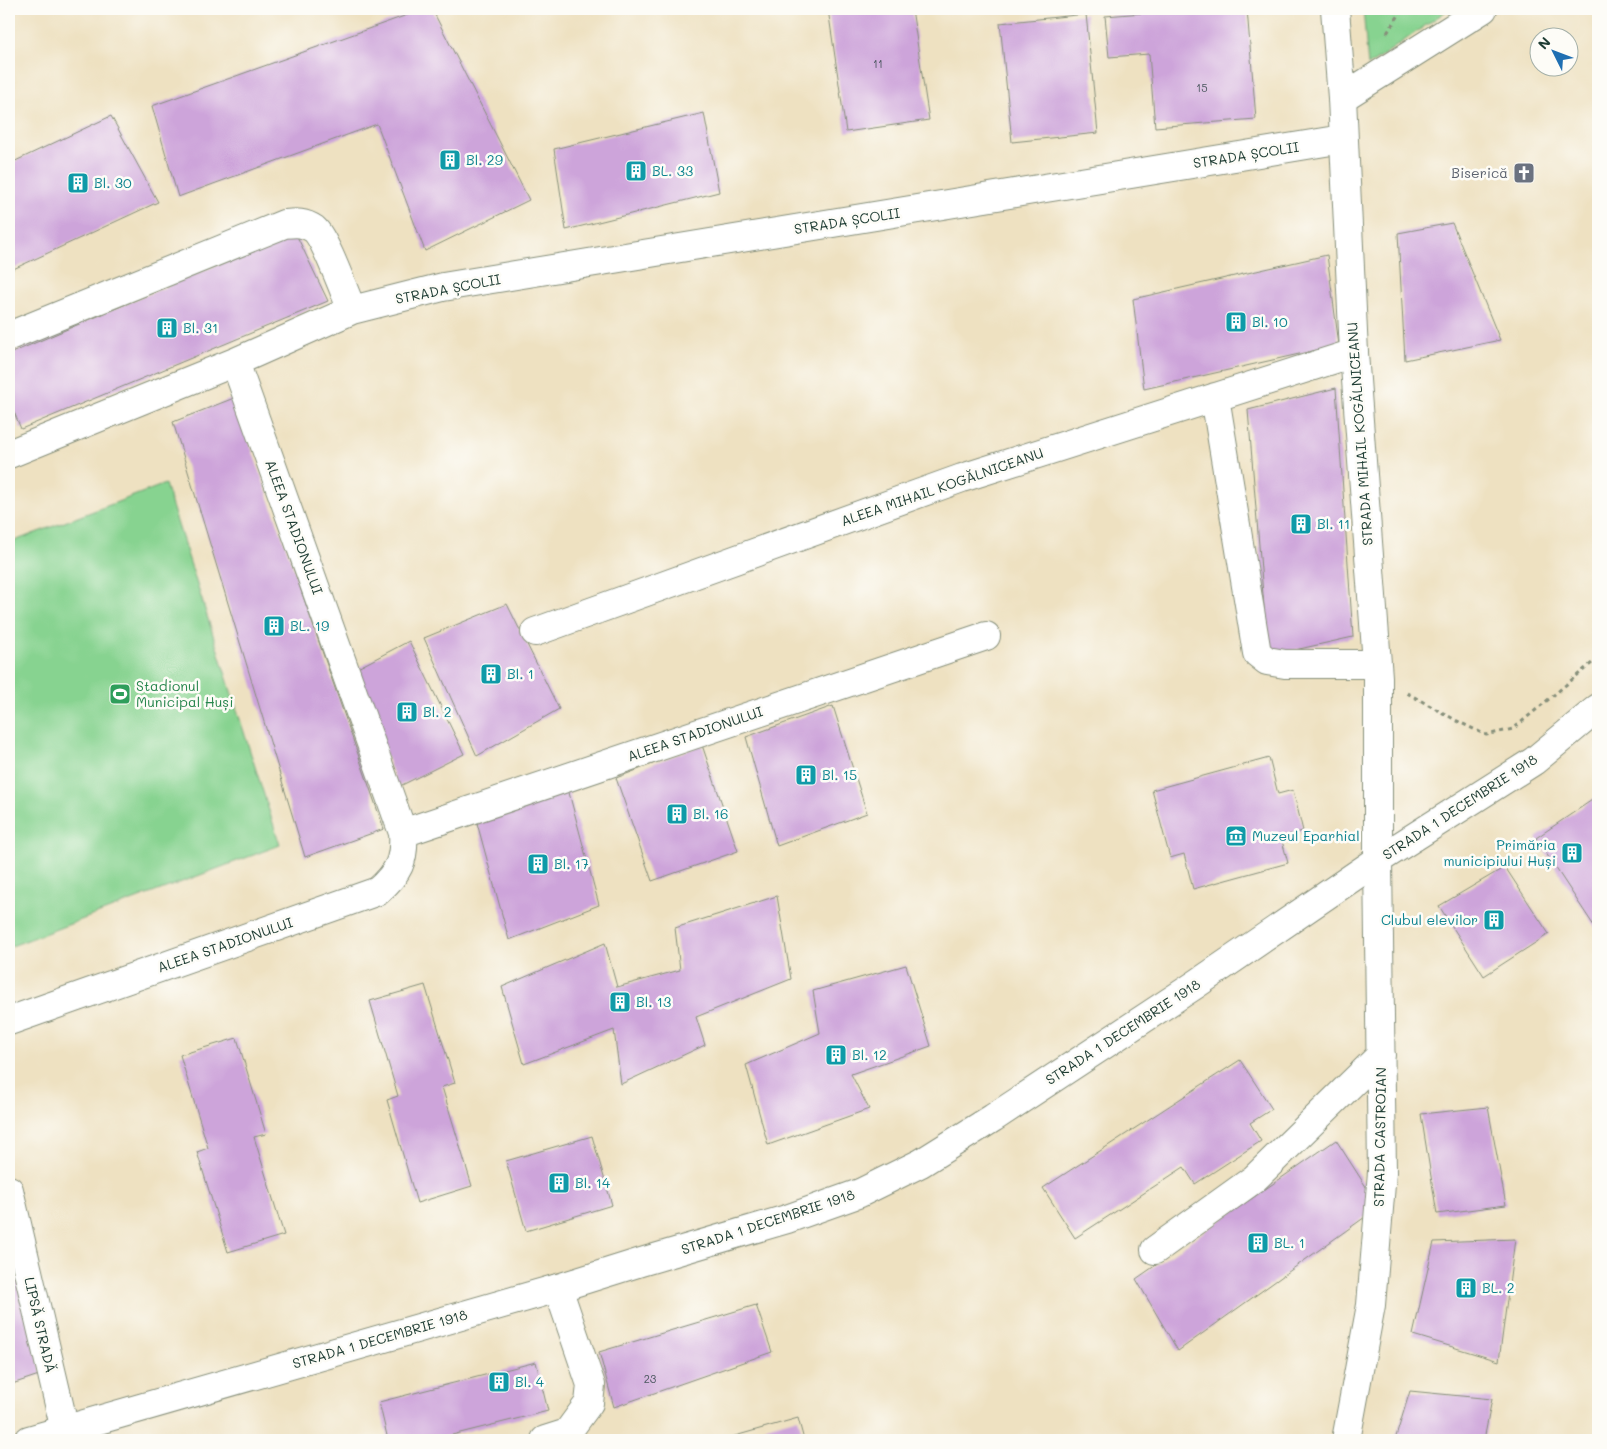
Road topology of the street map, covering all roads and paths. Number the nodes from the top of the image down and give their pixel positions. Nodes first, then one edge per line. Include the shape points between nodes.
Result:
1 (1335, 9) edge
2 (1483, 9) edge
3 (1342, 98) junction
4 (1343, 139) junction
5 (352, 310) junction
6 (9, 336) edge
7 (1354, 353) junction
8 (235, 362) junction
9 (1215, 398) junction
10 (9, 454) edge
11 (534, 632) dead end
12 (986, 636) dead end
13 (1598, 658) edge
14 (1377, 670) junction
15 (1598, 708) edge
16 (403, 833) junction
17 (1378, 860) junction
18 (9, 1021) edge
19 (1381, 1055) junction
20 (9, 1190) edge
21 (1155, 1250) dead end
22 (558, 1288) junction
23 (65, 1430) junction
24 (29, 1440) edge
25 (546, 1440) edge
26 (1346, 1440) edge

1 - 3 main road, STRADA MIHAIL KOGĂLNICEANU
2 - 3 main road
3 - 4 main road, STRADA MIHAIL KOGĂLNICEANU
4 - 5 main road, STRADA ȘCOLII via 443,287
4 - 7 main road, STRADA MIHAIL KOGĂLNICEANU
5 - 6 main road via 325,246 315,230 300,222 284,224
5 - 8 main road, STRADA ȘCOLII
7 - 9 main road, ALEEA MIHAIL KOGĂLNICEANU
7 - 14 main road, STRADA MIHAIL KOGĂLNICEANU
8 - 10 main road, STRADA ȘCOLII
8 - 16 main road, ALEEA STADIONULUI
9 - 11 main road, ALEEA MIHAIL KOGĂLNICEANU via 962,478
9 - 14 main road via 1257,653 1267,661 1285,664
12 - 16 main road, ALEEA STADIONULUI
13 - 14 path via 1513,729 1486,735
14 - 17 main road, STRADA MIHAIL KOGĂLNICEANU
15 - 17 main road, STRADA 1 DECEMBRIE 1918 via 1534,761
16 - 18 main road, ALEEA STADIONULUI via 404,846 398,870 378,892
17 - 19 main road, STRADA CASTROIAN
17 - 22 main road, STRADA 1 DECEMBRIE 1918 via 1187,991 920,1163 860,1193 787,1219
19 - 21 main road via 1254,1179
19 - 26 main road, STRADA CASTROIAN via 1382,1172 1371,1305
20 - 23 main road, LIPSĂ STRADĂ
22 - 23 main road, STRADA 1 DECEMBRIE 1918
22 - 25 main road via 592,1385 589,1403 568,1433
23 - 24 main road, STRADA 1 DECEMBRIE 1918

